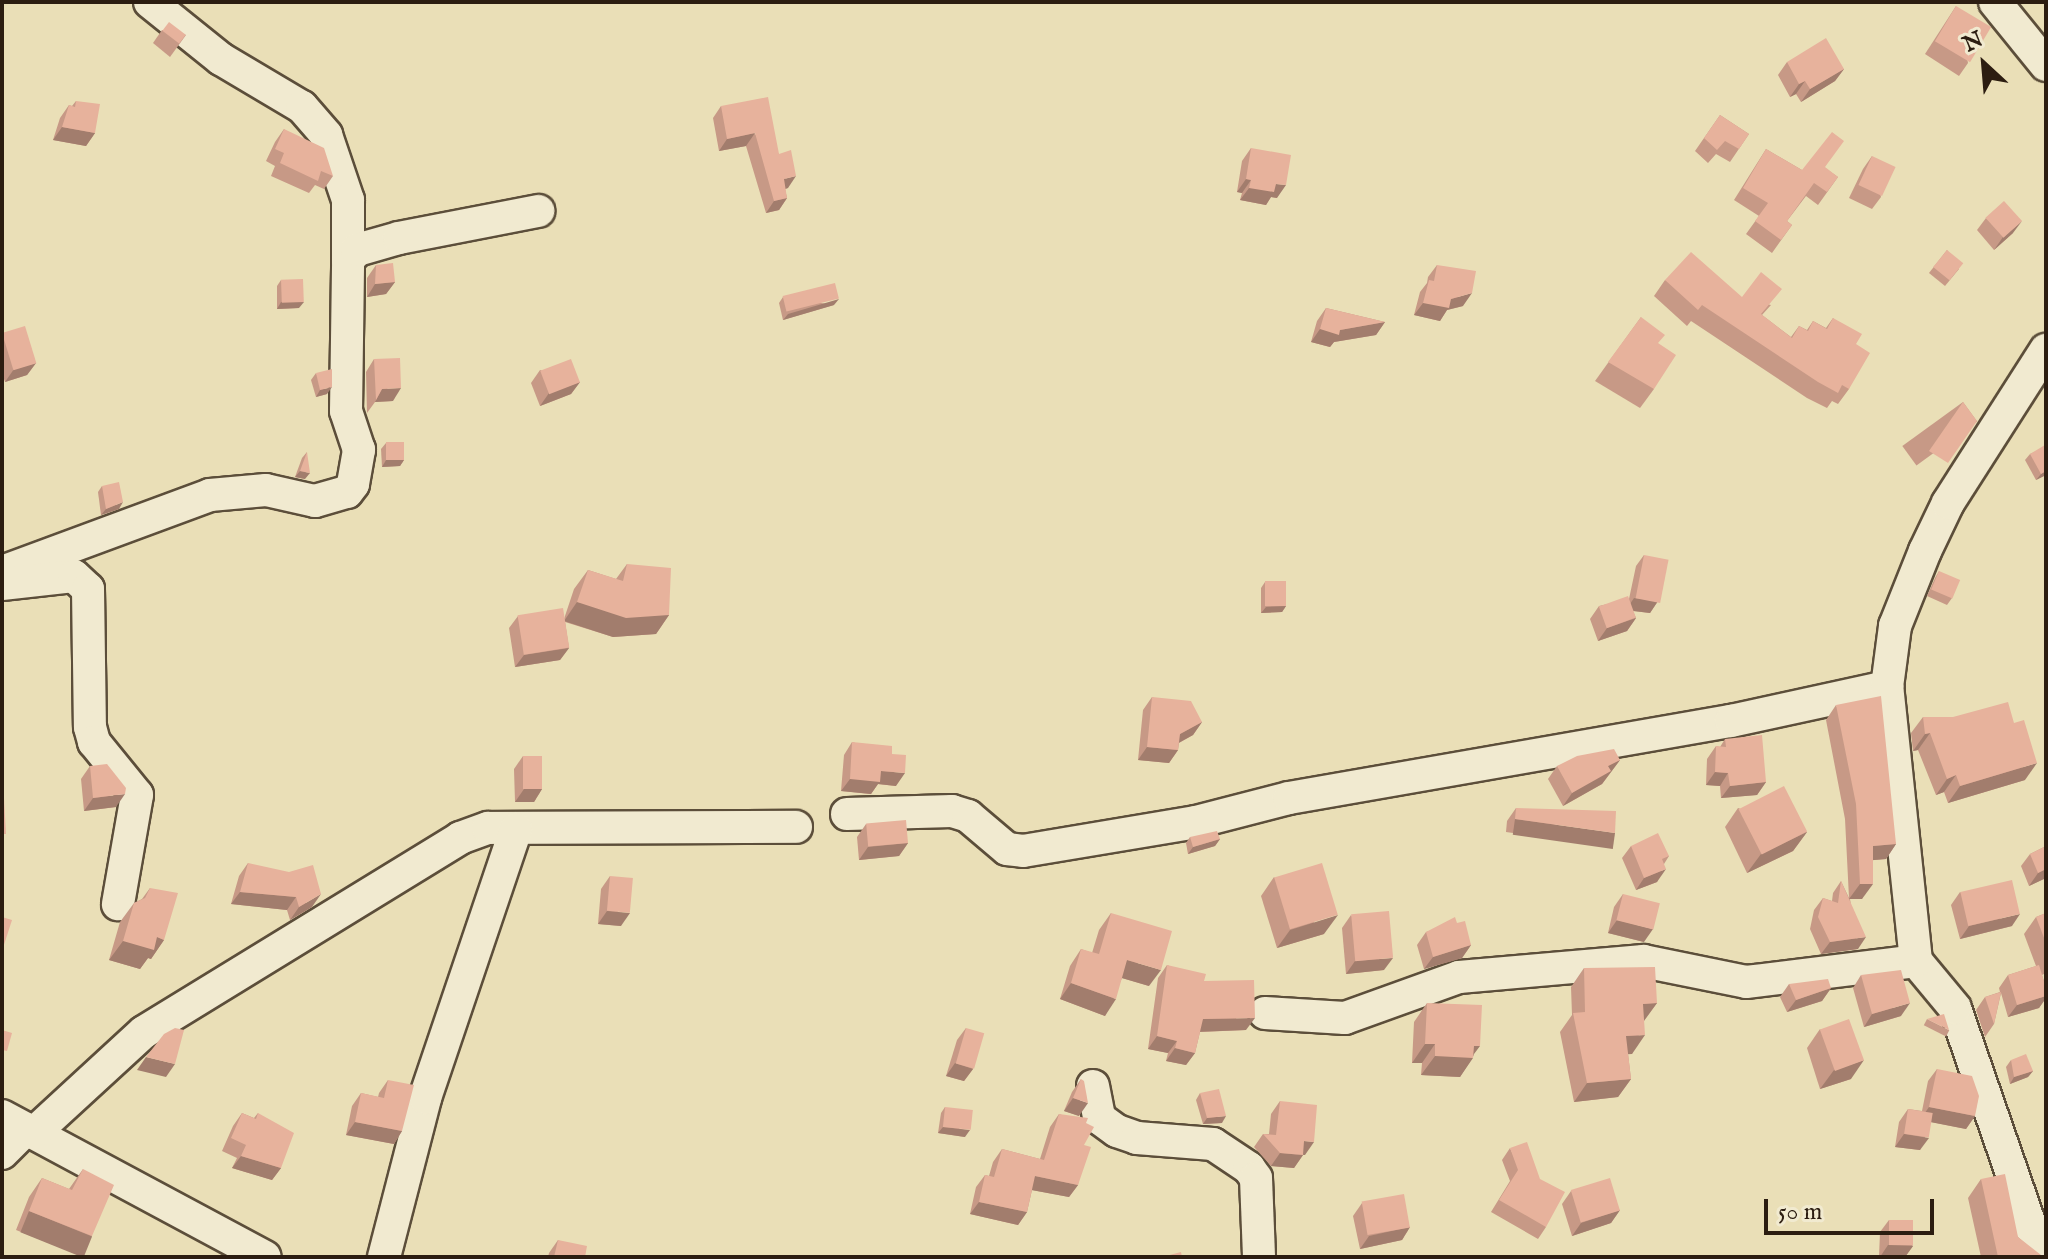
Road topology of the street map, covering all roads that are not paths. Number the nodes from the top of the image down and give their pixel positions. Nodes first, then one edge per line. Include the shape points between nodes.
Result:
1 (150, 2) edge
2 (1995, 2) edge
3 (2046, 65) edge
4 (538, 211) dead end
5 (348, 260) junction
6 (2046, 350) edge
7 (2, 572) edge
8 (2, 584) edge
9 (1887, 687) junction
10 (847, 814) dead end
11 (796, 827) dead end
12 (516, 829) junction
13 (118, 904) dead end
14 (1916, 961) junction
15 (1265, 1013) dead end
16 (1093, 1086) dead end
17 (20, 1126) edge
18 (2, 1153) edge
19 (265, 1257) edge
20 (384, 1257) edge
21 (1259, 1257) edge
22 (2041, 1257) edge

1 - 5 street via 221,59 302,107 326,135 348,200
2 - 3 street
4 - 5 street via 399,238 357,250
5 - 7 street via 346,411 359,450 347,492 315,501 266,490 210,495
6 - 9 street via 1948,503 1925,551 1895,626
8 - 13 street via 74,576 88,589 90,727 94,742 137,795
9 - 10 street via 1731,721 1305,795 1196,822 1023,851 1007,849 968,816 952,811
9 - 14 street
11 - 12 street
12 - 17 street via 488,828 460,838 144,1032
12 - 20 street via 425,1098
14 - 15 street via 1746,982 1643,961 1459,977 1345,1018
14 - 22 street via 1955,1008
16 - 21 street via 1099,1118 1117,1131 1137,1138 1213,1144 1249,1168 1256,1178
17 - 18 street
17 - 19 street

